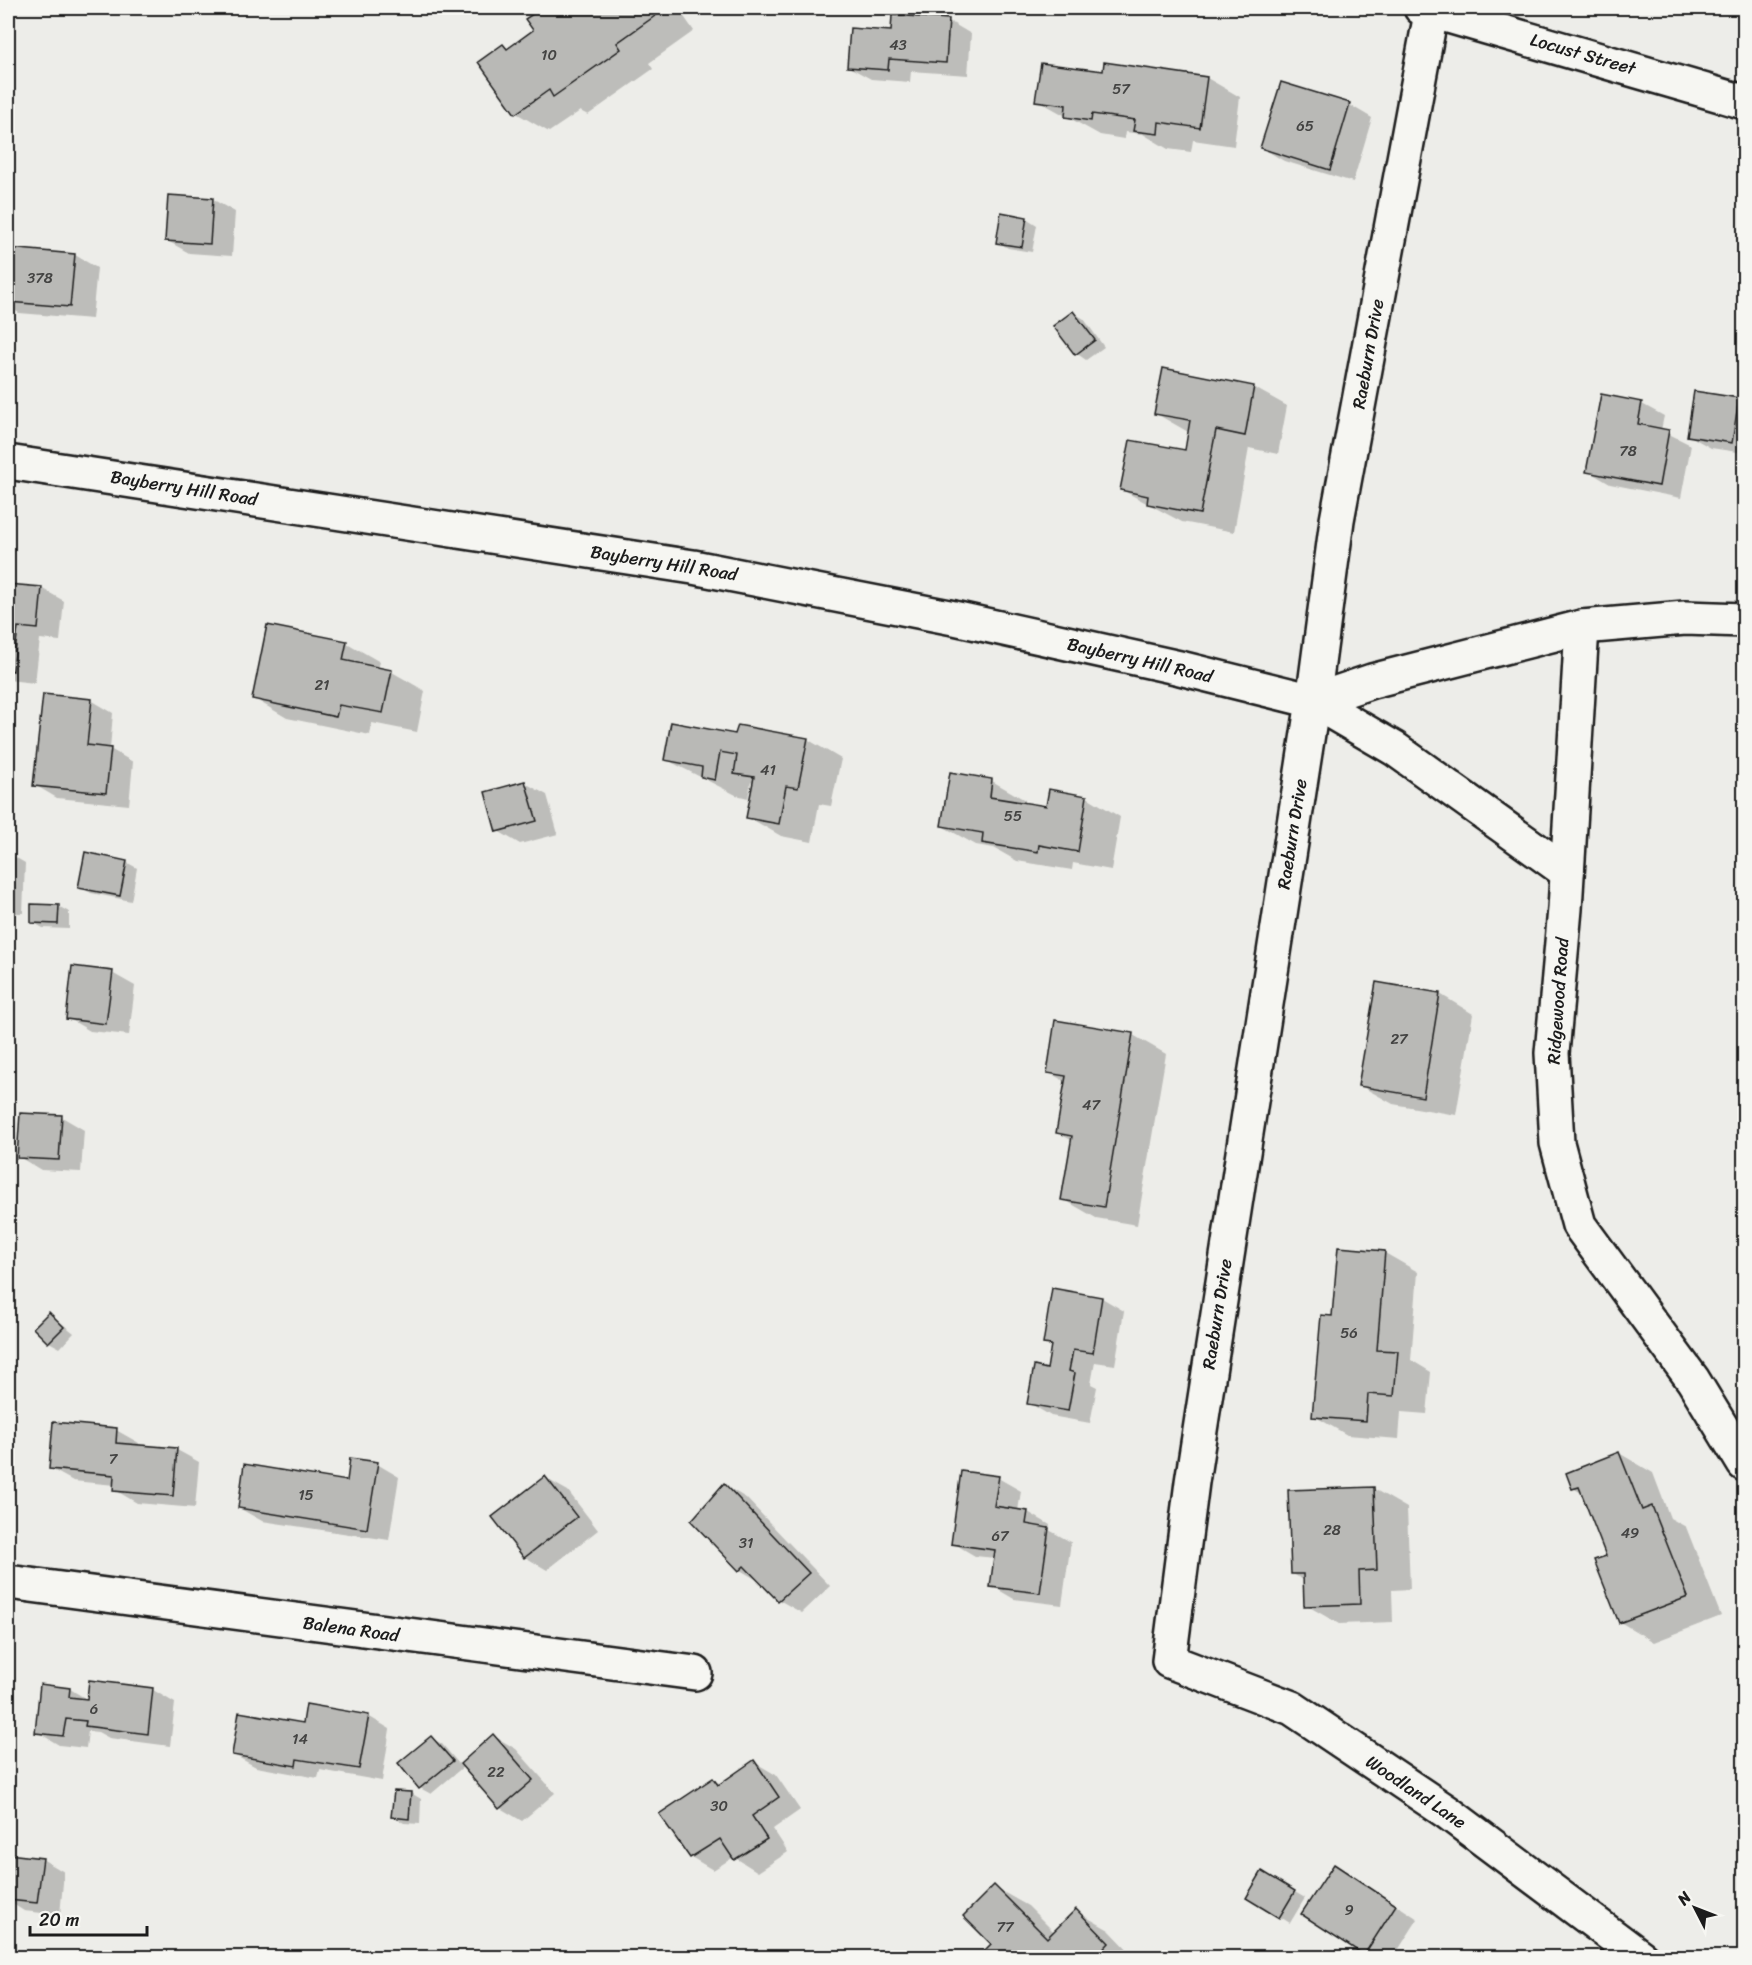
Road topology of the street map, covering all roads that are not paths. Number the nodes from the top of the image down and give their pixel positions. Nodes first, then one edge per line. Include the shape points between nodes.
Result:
1 (1428, 9) edge
2 (1744, 102) edge
3 (8, 462) edge
4 (1744, 620) edge
5 (1582, 627) junction
6 (1313, 701) junction
7 (1567, 872) junction
8 (1744, 1464) edge
9 (8, 1582) edge
10 (1169, 1660) joint
11 (695, 1673) dead end
12 (1642, 1958) edge

1 - 2 street, Locust Street
1 - 6 street, Raeburn Drive via 1337,520
3 - 6 street, Bayberry Hill Road via 693,567 954,618
4 - 5 street via 1685,618
5 - 6 street via 1372,681
5 - 7 street, Ridgewood Road
6 - 7 street, Bayberry Hill Road via 1395,749
6 - 10 street, Raeburn Drive via 1194,1471
7 - 8 street, Ridgewood Road via 1552,1053 1557,1143 1579,1225 1693,1380
9 - 11 street, Balena Road
10 - 12 street, Woodland Lane via 1292,1708 1447,1812

